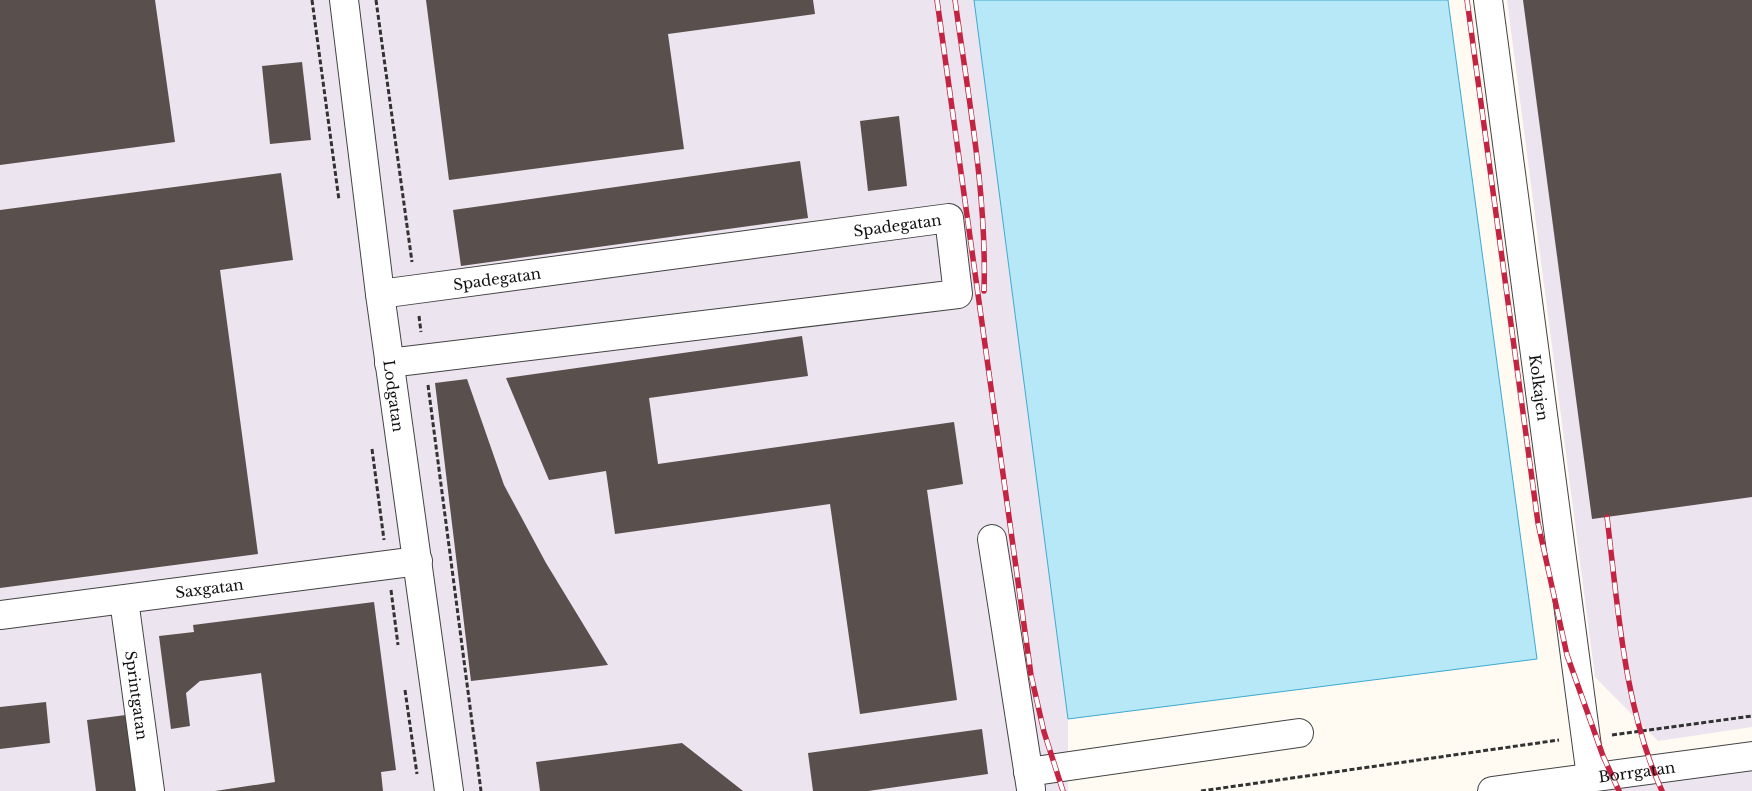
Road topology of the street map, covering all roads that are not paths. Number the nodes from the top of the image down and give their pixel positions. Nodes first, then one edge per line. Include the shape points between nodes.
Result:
1 (344, 0) edge
2 (1488, 0) edge
3 (380, 294) junction
4 (389, 364) junction
5 (992, 539) dead end
6 (418, 561) junction
7 (124, 600) junction
8 (0, 615) edge
9 (1299, 733) dead end
10 (1752, 756) edge
11 (1592, 777) junction
12 (1029, 782) edge
13 (150, 791) edge
14 (449, 791) edge
15 (1492, 791) edge

1 - 3 street, Lodgatan
2 - 11 street, Kolkajen
3 - 4 street, Lodgatan
3 - 4 street, Spadegatan via 949,218 958,294
4 - 6 street, Lodgatan
5 - 12 street
6 - 7 street, Saxgatan
6 - 14 street, Lodgatan
7 - 8 street, Saxgatan
7 - 13 street, Sprintgatan
9 - 12 street
10 - 11 street, Borrgatan
11 - 15 street, Borrgatan

